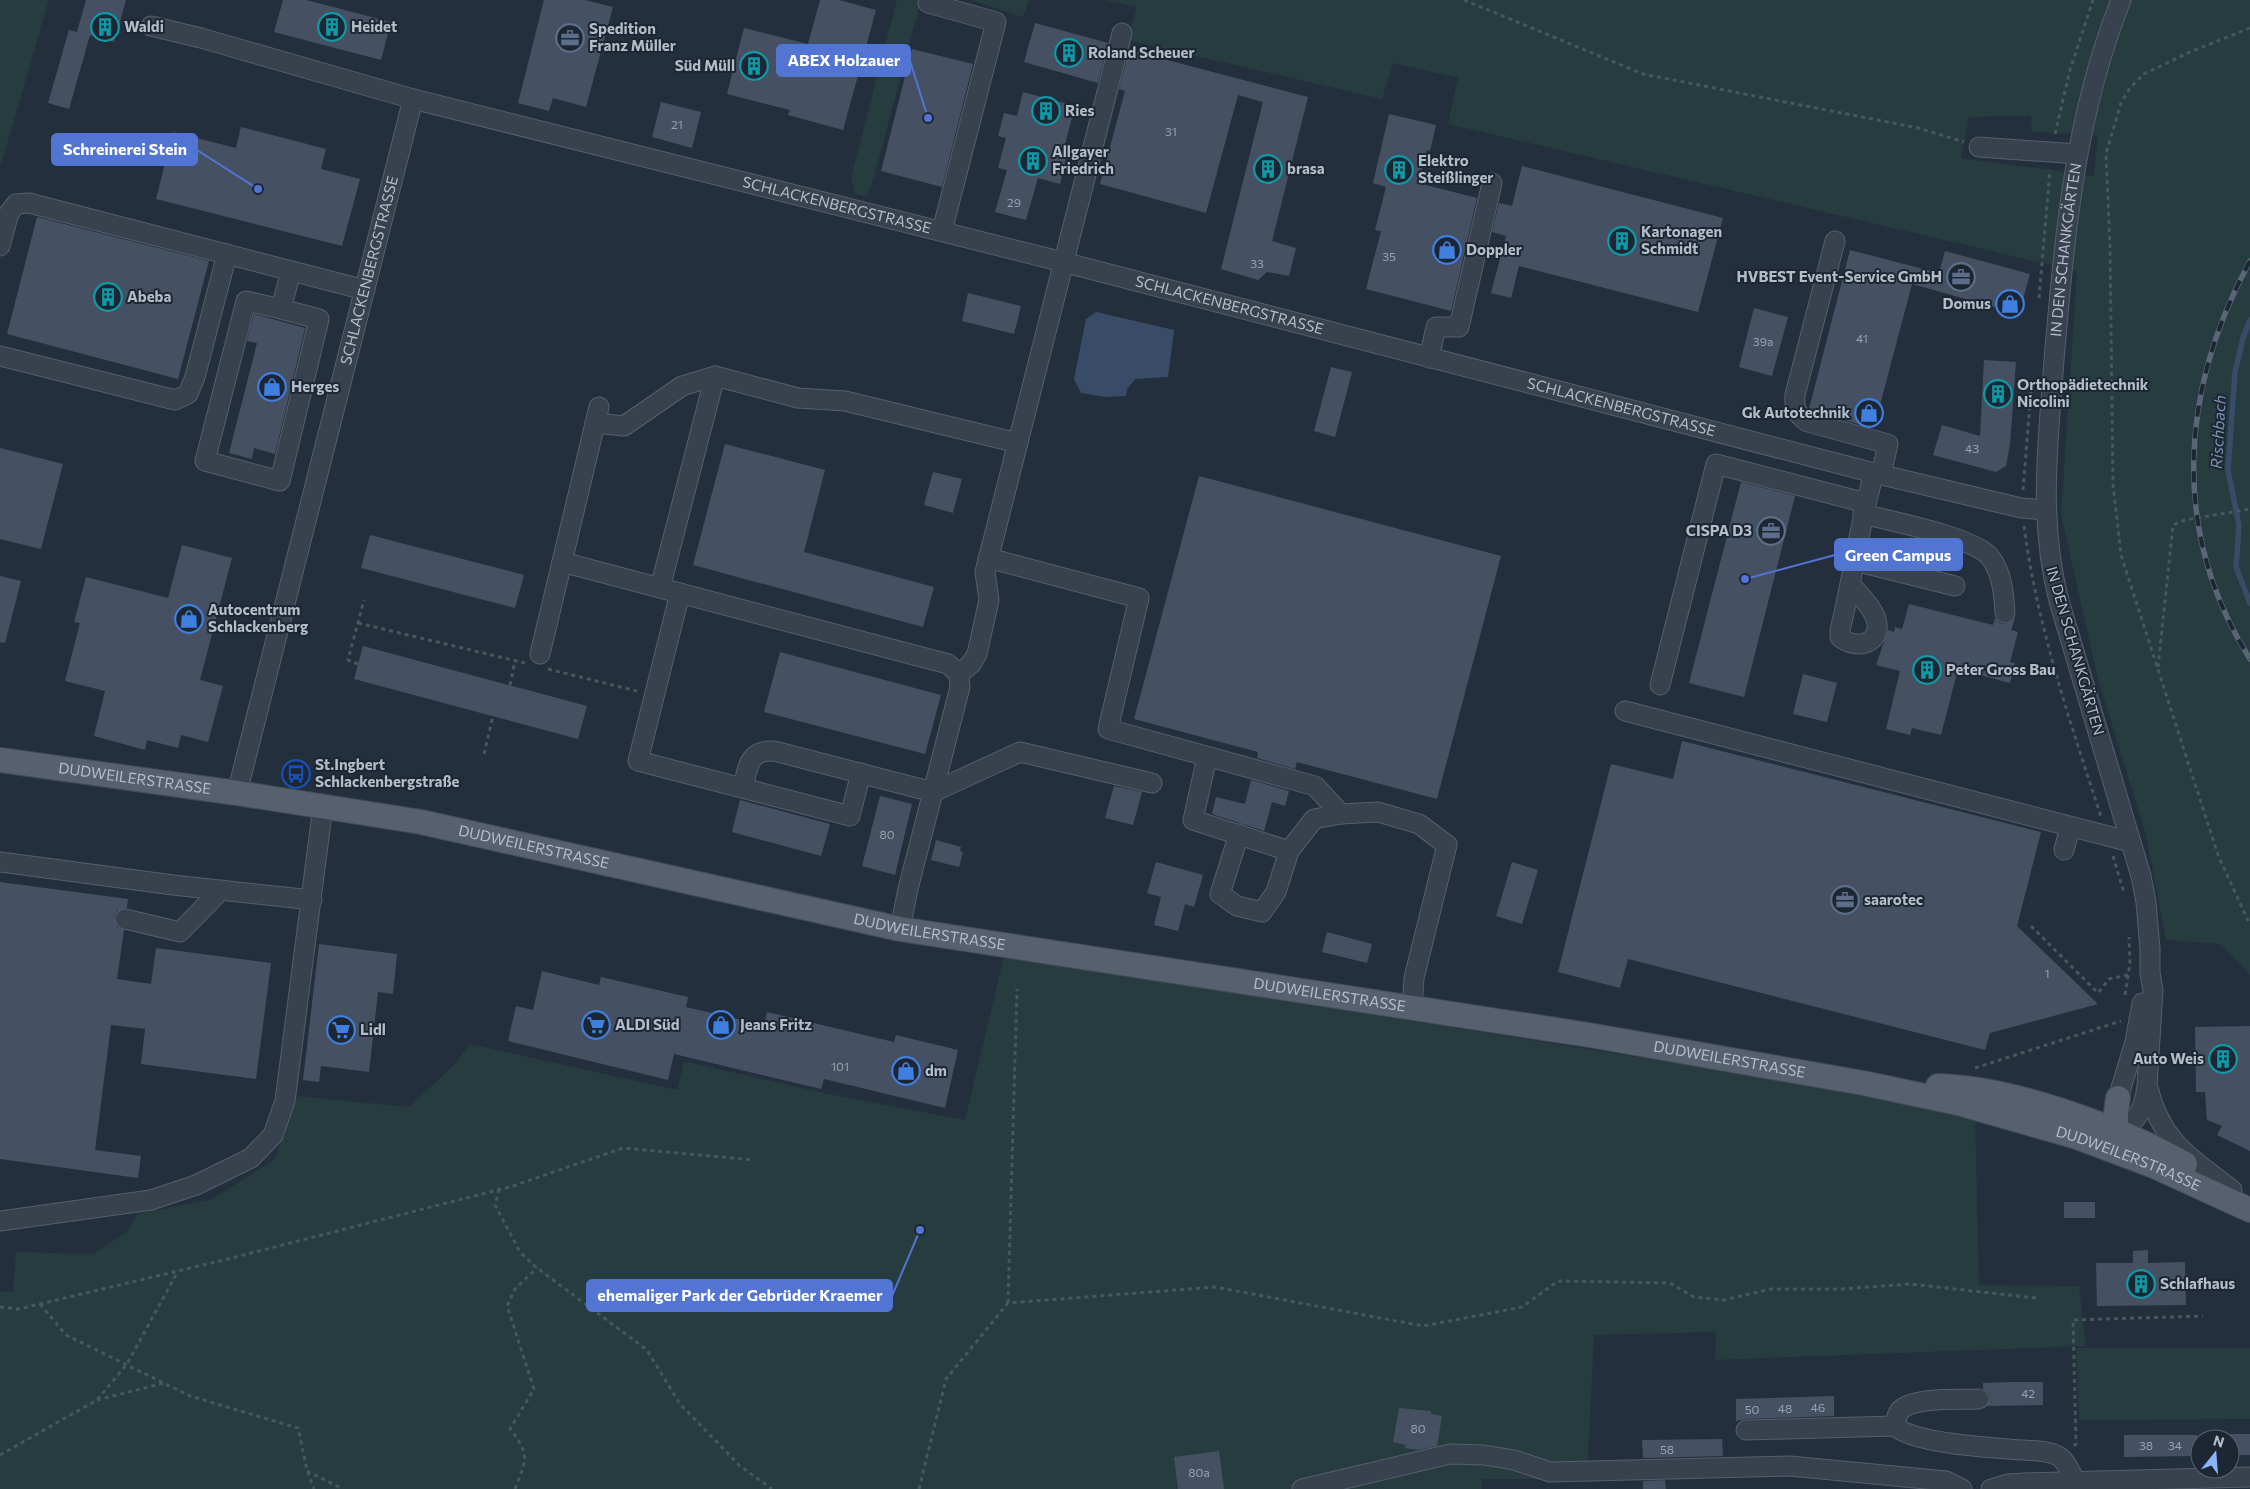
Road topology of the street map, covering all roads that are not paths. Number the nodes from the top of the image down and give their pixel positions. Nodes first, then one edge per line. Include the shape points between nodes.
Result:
1 (2121, 0) edge
2 (928, 3) dead end
3 (151, 26) dead end
4 (1122, 33) dead end
5 (413, 99) junction
6 (1979, 147) road end
7 (2077, 154) junction
8 (1492, 183) dead end
9 (942, 231) junction
10 (1835, 241) dead end
11 (0, 246) edge
12 (227, 254) junction
13 (1063, 262) junction
14 (291, 271) junction
15 (365, 290) junction
16 (281, 309) junction
17 (0, 356) edge
18 (1429, 358) junction
19 (715, 376) junction
20 (1018, 443) junction
21 (1877, 474) junction
22 (1864, 508) junction
23 (2045, 510) junction
24 (988, 558) junction
25 (1855, 561) junction
26 (562, 562) junction
27 (1851, 585) dead end
28 (1955, 586) dead end
29 (660, 588) junction
30 (680, 593) junction
31 (2005, 613) dead end
32 (539, 662) road end
33 (959, 674) junction
34 (1660, 685) dead end
35 (1625, 711) dead end
36 (1207, 757) junction
37 (0, 760) edge
38 (861, 773) junction
39 (1152, 783) dead end
40 (743, 788) junction
41 (933, 792) junction
42 (237, 793) junction
43 (324, 806) junction
44 (1341, 814) junction
45 (2070, 827) junction
46 (1239, 834) junction
47 (2131, 842) junction
48 (2064, 850) dead end
49 (1289, 851) junction
50 (0, 862) edge
51 (221, 890) junction
52 (312, 900) junction
53 (125, 919) dead end
54 (900, 929) junction
55 (2150, 973) junction
56 (1412, 1008) junction
57 (1863, 1083) junction
58 (2147, 1086) junction
59 (2118, 1098) junction
60 (1944, 1100) junction
61 (2078, 1118) junction
62 (2117, 1132) junction
63 (2135, 1158) junction
64 (2241, 1195) edge
65 (2250, 1210) edge
66 (0, 1221) edge
67 (1979, 1399) dead end
68 (1895, 1426) junction
69 (1746, 1430) dead end
70 (2250, 1477) edge
71 (2075, 1481) junction
72 (1302, 1489) edge
73 (1962, 1489) edge
74 (1991, 1489) edge

1 - 7 street, IN DEN SCHANKGÄRTEN via 2094,79
2 - 9 street via 996,22
3 - 5 street, SCHLACKENBERGSTRASSE
4 - 13 street
5 - 9 street, SCHLACKENBERGSTRASSE
5 - 15 street, SCHLACKENBERGSTRASSE
6 - 7 street
7 - 23 street, IN DEN SCHANKGÄRTEN via 2060,298
8 - 18 street via 1459,327 1436,327
9 - 13 street, SCHLACKENBERGSTRASSE
10 - 21 street via 1794,406 1798,415 1808,422 1888,444
11 - 12 street via 9,213 16,204 29,203
12 - 14 street
12 - 17 street via 195,377 188,394 175,400
13 - 18 street, SCHLACKENBERGSTRASSE
13 - 20 street
14 - 15 street
14 - 16 street
15 - 42 street, SCHLACKENBERGSTRASSE
16 - 16 street via 246,301 205,461 280,481 319,319
18 - 21 street, SCHLACKENBERGSTRASSE
19 - 20 street via 798,398 845,401
19 - 26 street via 682,386 624,426 597,415
19 - 29 street
20 - 24 street
21 - 22 street
21 - 23 street, SCHLACKENBERGSTRASSE via 2021,508
22 - 25 street
22 - 31 street via 1983,550 1996,567
22 - 34 street via 1716,464
23 - 47 street, IN DEN SCHANKGÄRTEN via 2050,568
24 - 33 street via 985,572 989,600 977,654
24 - 36 street via 1139,598 1108,730
25 - 27 street
25 - 28 street
26 - 29 street
26 - 32 street
29 - 30 street
30 - 33 street via 948,664
30 - 40 street via 638,761
33 - 41 street via 960,687
35 - 45 street
36 - 44 street via 1315,786
36 - 46 street via 1193,820
37 - 42 main road, DUDWEILERSTRASSE
38 - 40 street via 774,751 762,751 748,766
38 - 40 street via 850,816
38 - 41 street
39 - 41 street via 1020,752
41 - 54 street
42 - 43 main road, DUDWEILERSTRASSE
43 - 52 street
43 - 54 main road, DUDWEILERSTRASSE via 502,839
44 - 49 street via 1314,819
44 - 56 street via 1386,814 1419,824 1447,845 1414,978
45 - 47 street
45 - 48 street
46 - 49 street
46 - 49 street via 1220,894 1237,906 1262,912 1276,892
47 - 55 street, IN DEN SCHANKGÄRTEN via 2146,902
50 - 51 street
51 - 52 street
51 - 53 street via 180,932
52 - 66 street via 284,1101 273,1134 251,1158 196,1186 152,1200
54 - 56 main road, DUDWEILERSTRASSE
55 - 58 street, IN DEN SCHANKGÄRTEN via 2153,991
55 - 59 street, IN DEN SCHANKGÄRTEN via 2135,1042
56 - 57 main road, DUDWEILERSTRASSE via 1590,1035
57 - 60 main road, DUDWEILERSTRASSE
57 - 61 main road, DUDWEILERSTRASSE via 1974,1090 2044,1105
58 - 62 street, IN DEN SCHANKGÄRTEN via 2138,1117
58 - 64 street, IN DEN SCHANKGÄRTEN via 2154,1113 2168,1137
59 - 61 main road via 2103,1114
59 - 62 main road, IN DEN SCHANKGÄRTEN
60 - 62 main road, DUDWEILERSTRASSE via 1967,1098 2023,1110 2093,1133
60 - 63 main road, DUDWEILERSTRASSE via 2035,1124
61 - 62 main road, DUDWEILERSTRASSE
62 - 63 main road
62 - 64 main road, DUDWEILERSTRASSE via 2174,1158
63 - 65 main road, DUDWEILERSTRASSE
67 - 68 street via 1911,1405 1902,1408
68 - 69 street
68 - 71 street via 1915,1436 2044,1452 2059,1457
70 - 71 street
71 - 74 street via 2025,1482
72 - 73 street via 1450,1454 1514,1460 1550,1472 1790,1466 1946,1481

